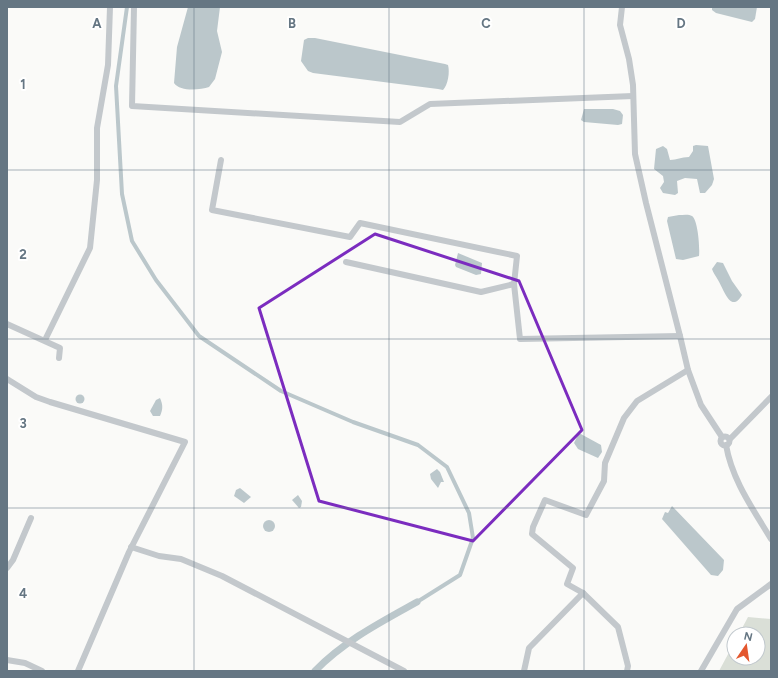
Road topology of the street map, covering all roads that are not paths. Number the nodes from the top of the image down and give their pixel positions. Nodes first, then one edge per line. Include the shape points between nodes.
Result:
1 (110, 7) edge
2 (134, 7) edge
3 (622, 7) edge
4 (633, 96) junction
5 (221, 160) dead end
6 (346, 262) dead end
7 (514, 284) junction
8 (7, 324) edge
9 (680, 336) junction
10 (45, 340) junction
11 (58, 358) dead end
12 (688, 370) junction
13 (7, 379) edge
14 (771, 397) edge
15 (722, 437) junction
16 (730, 438) junction
17 (726, 445) junction
18 (31, 518) dead end
19 (771, 539) edge
20 (132, 547) junction
21 (7, 568) edge
22 (771, 584) edge
23 (583, 593) junction
24 (7, 660) edge
25 (42, 671) edge
26 (78, 671) edge
27 (404, 671) edge
28 (524, 671) edge
29 (627, 671) edge
30 (701, 671) edge

1 - 10 street via 108,65 97,128 97,180 90,248
2 - 4 street via 132,106 400,122 430,104
3 - 4 street via 620,25 629,59
4 - 9 street via 635,154
5 - 7 street via 212,210 350,237 360,223 517,256
6 - 7 street via 481,292
7 - 9 street via 520,339
8 - 10 street
9 - 12 street
10 - 11 street via 60,348
12 - 15 street via 701,405
12 - 23 street via 638,401 624,418 605,463 604,481 586,515 545,500 532,534 573,568 567,584
13 - 20 street via 36,397 50,402 186,442
14 - 16 street
15 - 16 street
15 - 17 street via 721,443
16 - 17 street via 729,444
17 - 19 street via 728,462 736,480
18 - 21 street
20 - 26 street
20 - 27 street via 159,556 181,559 222,576
22 - 30 street via 737,609
23 - 28 street via 529,648
23 - 29 street via 618,627
24 - 25 street via 25,663

